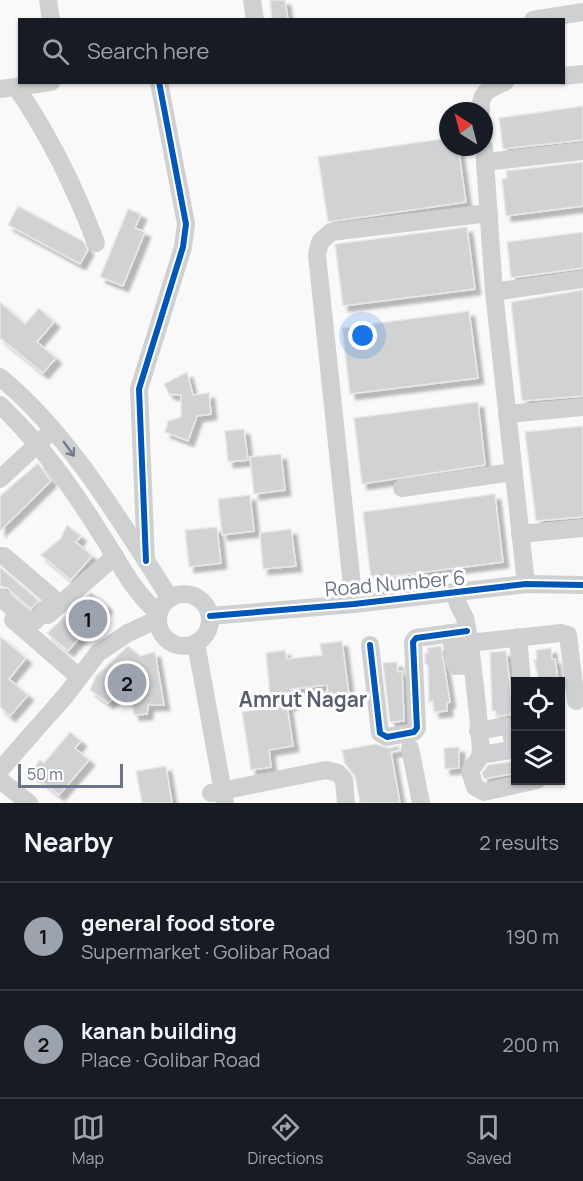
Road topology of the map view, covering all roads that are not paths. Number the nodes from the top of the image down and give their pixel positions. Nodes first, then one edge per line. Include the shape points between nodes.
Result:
1 (48, 0) edge
2 (252, 0) edge
3 (583, 12) edge
4 (51, 18) edge
5 (255, 18) edge
6 (546, 18) edge
7 (583, 74) edge
8 (565, 76) edge
9 (37, 84) edge
10 (159, 84) edge
11 (501, 84) edge
12 (8, 88) edge
13 (480, 102) edge
14 (583, 151) edge
15 (493, 155) edge
16 (484, 156) edge
17 (489, 213) junction
18 (96, 243) dead end
19 (583, 279) edge
20 (494, 291) junction
21 (0, 376) edge
22 (0, 405) edge
23 (583, 406) edge
24 (507, 414) junction
25 (54, 430) junction
26 (38, 443) junction
27 (513, 472) junction
28 (0, 479) edge
29 (402, 488) dead end
30 (583, 528) edge
31 (124, 529) junction
32 (520, 534) junction
33 (111, 549) junction
34 (0, 556) edge
35 (146, 561) junction
36 (526, 584) junction
37 (583, 585) edge
38 (465, 592) junction
39 (170, 598) junction
40 (1, 602) edge
41 (354, 604) junction
42 (47, 616) dead end
43 (158, 616) junction
44 (210, 616) junction
45 (463, 631) junction
46 (518, 637) junction
47 (191, 644) junction
48 (370, 645) dead end
49 (79, 677) junction
50 (522, 677) edge
51 (576, 700) dead end
52 (478, 731) junction
53 (511, 731) edge
54 (410, 748) dead end
55 (511, 750) edge
56 (481, 755) junction
57 (0, 770) edge
58 (0, 780) edge
59 (515, 785) edge
60 (218, 798) edge
61 (29, 803) edge
62 (346, 803) edge
63 (421, 803) edge

1 - 4 street
2 - 5 street
3 - 6 street
7 - 8 street
9 - 12 street
10 - 35 street via 186,224 183,247 139,388
11 - 13 street via 485,91
12 - 18 street via 38,118 73,186
14 - 15 street
16 - 17 street
17 - 20 street
17 - 41 street via 331,232 320,242 317,255
19 - 20 street
20 - 24 street
21 - 25 street
22 - 26 street
23 - 24 street
24 - 27 street
25 - 26 street
25 -> 31 street
26 - 28 street
26 - 33 street
27 - 29 street
27 - 32 street
30 - 32 street
31 - 33 street
31 - 35 street
32 - 36 street
33 - 42 street
33 - 43 street via 138,595
34 - 40 street via 53,598 30,623
35 - 39 street
36 - 37 street, Road Number 6
36 - 38 street, Road Number 6
38 - 41 street, Road Number 6
38 - 45 street via 457,608
39 - 43 street
39 - 44 street via 195,596
40 - 49 street
41 - 44 street, Road Number 6
43 - 47 street via 163,635 177,645
43 - 49 street via 98,653
44 - 47 street via 207,632
45 - 46 street
45 - 48 street via 416,638 413,642 417,728 387,737 380,733
45 - 52 street via 472,665
46 - 50 street
46 - 51 street via 568,635
47 - 60 street
49 - 57 street
52 - 53 street via 506,726
52 - 56 street
54 - 63 street
55 - 56 street
56 - 59 street via 470,771 475,787 484,792
58 - 61 street
60 - 62 street via 326,770 338,773 344,780

